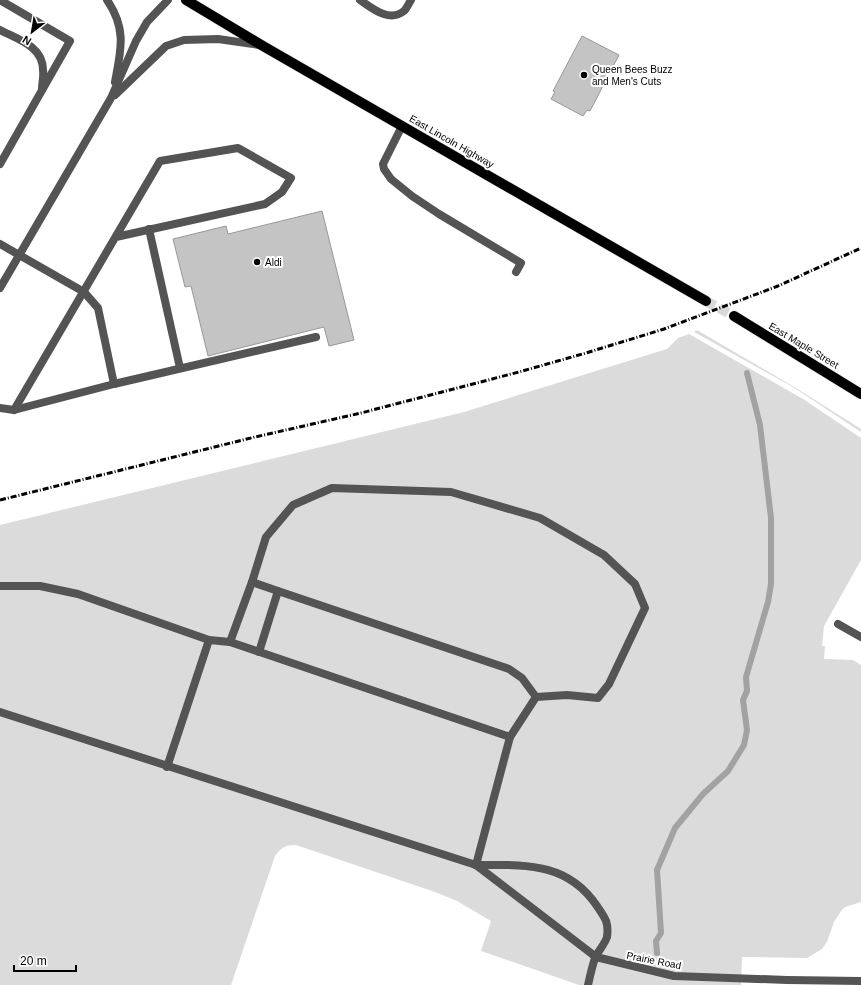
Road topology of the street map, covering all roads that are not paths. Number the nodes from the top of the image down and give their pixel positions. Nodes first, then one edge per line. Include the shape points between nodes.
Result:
1 (0, 0) edge
2 (107, 0) edge
3 (168, 0) edge
4 (186, 0) edge
5 (360, 0) edge
6 (412, 0) edge
7 (0, 30) edge
8 (263, 46) junction
9 (41, 91) junction
10 (111, 98) junction
11 (402, 126) junction
12 (0, 164) edge
13 (149, 230) junction
14 (116, 237) junction
15 (0, 244) edge
16 (19, 255) junction
17 (516, 272) dead end
18 (0, 288) edge
19 (84, 292) junction
20 (706, 301) tunnel mouth
21 (734, 316) tunnel mouth
22 (316, 336) dead end
23 (180, 368) junction
24 (114, 384) junction
25 (861, 394) edge
26 (0, 408) edge
27 (14, 410) junction
28 (252, 582) junction
29 (0, 586) edge
30 (278, 591) junction
31 (838, 624) dead end
32 (861, 637) edge
33 (209, 640) junction
34 (230, 642) junction
35 (259, 652) junction
36 (536, 697) junction
37 (0, 712) edge
38 (510, 737) junction
39 (167, 766) junction
40 (476, 865) junction
41 (596, 957) junction
42 (861, 981) edge
43 (787, 983) edge
44 (588, 985) edge

1 - 9 street via 70,41
2 - 10 street via 120,26 122,48
3 - 10 street via 147,22
4 - 8 main road, East Lincoln Highway
5 - 6 street via 383,14 393,16 404,11
7 - 9 street via 34,48 39,55 44,69
8 - 10 street via 218,40 184,40 166,46
8 - 11 main road, East Lincoln Highway
9 - 12 street
10 - 16 street
11 - 17 street via 383,164 391,179 438,214 521,263
11 - 20 main road, East Lincoln Highway
13 - 14 street
13 - 14 street via 265,204 282,192 291,178 238,148 160,161
13 - 23 street
14 - 19 street
15 - 16 street
16 - 18 street
16 - 19 street
19 - 24 street via 98,308
19 - 27 street
21 - 25 main road, East Maple Street
22 - 23 street
23 - 24 street
24 - 27 street
26 - 27 street
28 - 30 street
28 - 34 street
28 - 36 street via 266,537 293,505 332,488 451,492 540,518 604,555 635,584 645,608 609,684 598,698 567,695
29 - 33 street via 40,586 78,594
30 - 35 street
30 - 36 street via 509,669 522,678
31 - 32 street
33 - 34 street
33 - 39 street
34 - 35 street
35 - 38 street
36 - 38 street
37 - 39 street
38 - 40 street
39 - 40 street
40 - 41 street, Prairie Road
40 - 41 street via 524,865 553,870 576,882 593,900 607,922 607,938
41 - 43 street, Prairie Road via 674,976
41 - 44 street
42 - 43 street, Prairie Road

